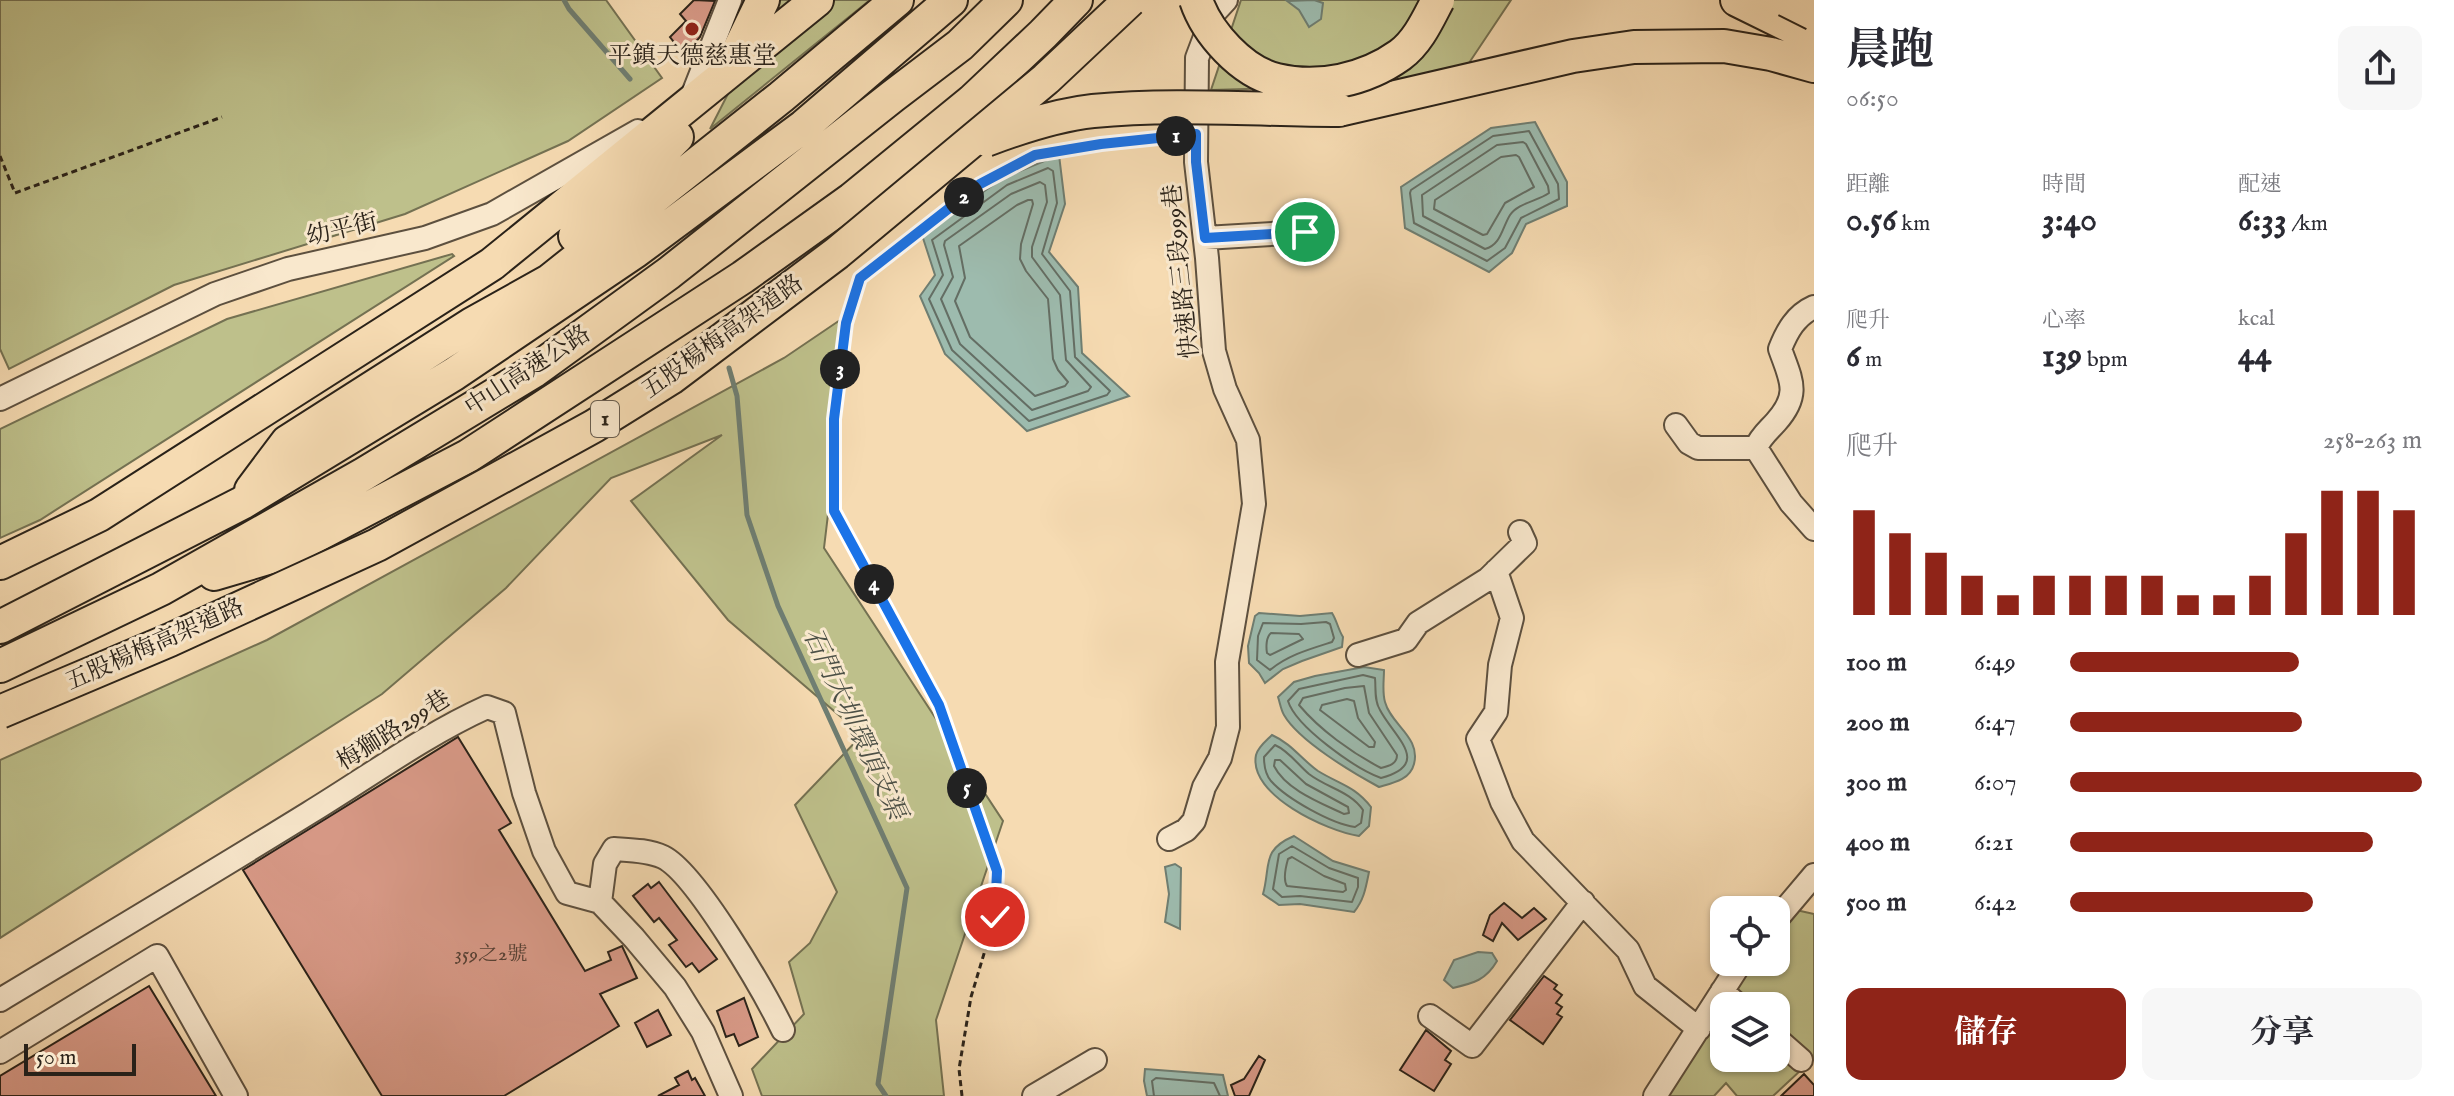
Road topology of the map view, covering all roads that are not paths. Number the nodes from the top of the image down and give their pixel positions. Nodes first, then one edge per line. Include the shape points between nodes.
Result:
1 (730, 0) edge
2 (763, 0) edge
3 (817, 0) edge
4 (897, 0) edge
5 (951, 0) edge
6 (1006, 0) edge
7 (1076, 0) edge
8 (1130, 0) edge
9 (1196, 0) edge
10 (1226, 0) edge
11 (1438, 0) edge
12 (1737, 0) edge
13 (1786, 0) edge
14 (1792, 0) edge
15 (1814, 14) edge
16 (1814, 23) edge
17 (1814, 38) edge
18 (1814, 66) edge
19 (1814, 78) edge
20 (1339, 110) junction
21 (1305, 232) dead end
22 (1205, 238) junction
23 (1814, 307) edge
24 (472, 324) junction
25 (643, 343) junction
26 (0, 399) edge
27 (1676, 425) dead end
28 (1756, 448) junction
29 (242, 503) junction
30 (1814, 529) edge
31 (1520, 532) dead end
32 (0, 563) edge
33 (1496, 571) junction
34 (161, 589) junction
35 (0, 627) edge
36 (1358, 655) dead end
37 (0, 666) edge
38 (0, 712) edge
39 (1169, 839) dead end
40 (1814, 875) edge
41 (600, 902) junction
42 (1583, 902) junction
43 (1790, 903) edge
44 (1732, 976) edge
45 (1722, 991) joint
46 (0, 1000) edge
47 (1430, 1016) dead end
48 (1699, 1029) junction
49 (783, 1030) dead end
50 (1790, 1050) edge
51 (0, 1052) edge
52 (1095, 1060) dead end
53 (1801, 1060) dead end
54 (236, 1096) edge
55 (731, 1096) edge
56 (1034, 1096) edge
57 (1655, 1096) edge

1 - 26 street, 幼平街 via 690,101 492,214 425,238 288,269 215,294
2 - 24 highway via 723,79 678,137 604,210
3 - 32 highway via 492,264 99,515
4 - 24 highway via 549,281
5 - 29 highway, 中山高速公路 via 804,126 636,251 454,374
6 - 34 highway, 中山高速公路 via 960,45 669,273 534,371
7 - 25 highway via 972,101 852,199
8 - 38 highway, 五股楊梅高架道路 / 1, bridge via 1046,79 837,253 671,378 377,545
9 - 11 highway, bridge via 1216,37 1239,61 1275,80 1329,85 1403,54
10 - 22 street, 快速路三段999巷 via 1214,13 1197,58 1196,162
12 - 17 highway
13 - 15 highway, bridge
14 - 16 street
18 - 20 highway via 1724,46 1634,47
19 - 20 highway via 1723,61 1634,64 1412,104
20 - 25 highway, bridge via 1091,111 1031,124 935,163 749,286
21 - 22 street
22 - 39 street, 快速路三段999巷 via 1214,351 1248,440 1254,504 1227,662 1228,727 1194,821
23 - 28 street via 1787,332 1780,349 1793,386 1787,409
24 - 29 highway via 287,442
25 - 34 highway via 468,456 281,554
27 - 28 street via 1698,448
28 - 30 street
29 - 35 highway, 中山高速公路
31 - 33 street via 1525,543
33 - 36 street via 1418,623 1406,640
33 - 42 street via 1512,618 1496,712 1478,739 1523,841
34 - 37 highway, 中山高速公路
40 - 43 street
41 - 46 street, 梅獅路299巷 via 567,893 544,851 504,713 487,707 452,723
41 - 49 street via 605,864 614,849 664,858 693,886
41 - 55 street, 梅獅路299巷 via 675,987 703,1032
42 - 47 street via 1472,1046
42 - 48 street via 1628,950 1645,986
44 - 45 street
45 - 48 street
48 - 57 street
50 - 53 street
51 - 54 street via 157,956
52 - 56 street

